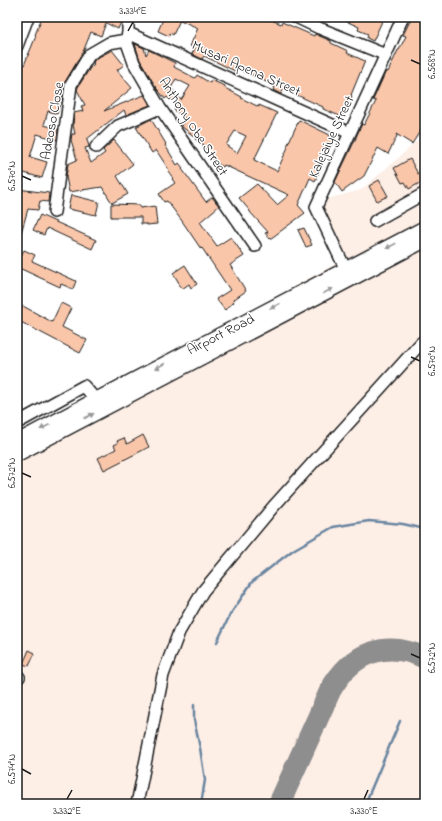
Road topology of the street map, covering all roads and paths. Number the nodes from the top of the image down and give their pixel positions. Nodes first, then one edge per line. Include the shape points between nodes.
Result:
1 (28, 17) edge
2 (128, 17) edge
3 (296, 17) edge
4 (403, 17) edge
5 (127, 36) junction
6 (17, 46) edge
7 (386, 56) junction
8 (160, 108) junction
9 (350, 133) junction
10 (96, 147) dead end
11 (425, 193) edge
12 (54, 212) dead end
13 (375, 221) dead end
14 (425, 228) edge
15 (425, 240) edge
16 (255, 246) dead end
17 (346, 270) junction
18 (425, 340) edge
19 (96, 400) junction
20 (17, 423) edge
21 (17, 442) edge
22 (17, 454) edge
23 (137, 804) edge

1 - 6 street
2 - 5 street, Anthony Obe Street
3 - 7 street
4 - 7 street, Kalejaiye Street
5 - 8 street, Anthony Obe Street via 134,63
5 - 9 street, Musari Apena Street
5 - 12 street, Adeoso Close via 110,42 90,54 71,85
7 - 9 street, Kalejaiye Street
8 - 10 street via 118,126
8 - 16 street, Anthony Obe Street
9 - 17 street, Kalejaiye Street via 316,207
11 - 13 street
14 -> 17 main road, Airport Road
22 -> 15 main road, Airport Road
17 -> 19 main road, Airport Road
18 - 23 street via 273,507 203,591 179,632 163,675
19 - 20 street via 84,386
19 -> 21 main road, Airport Road

